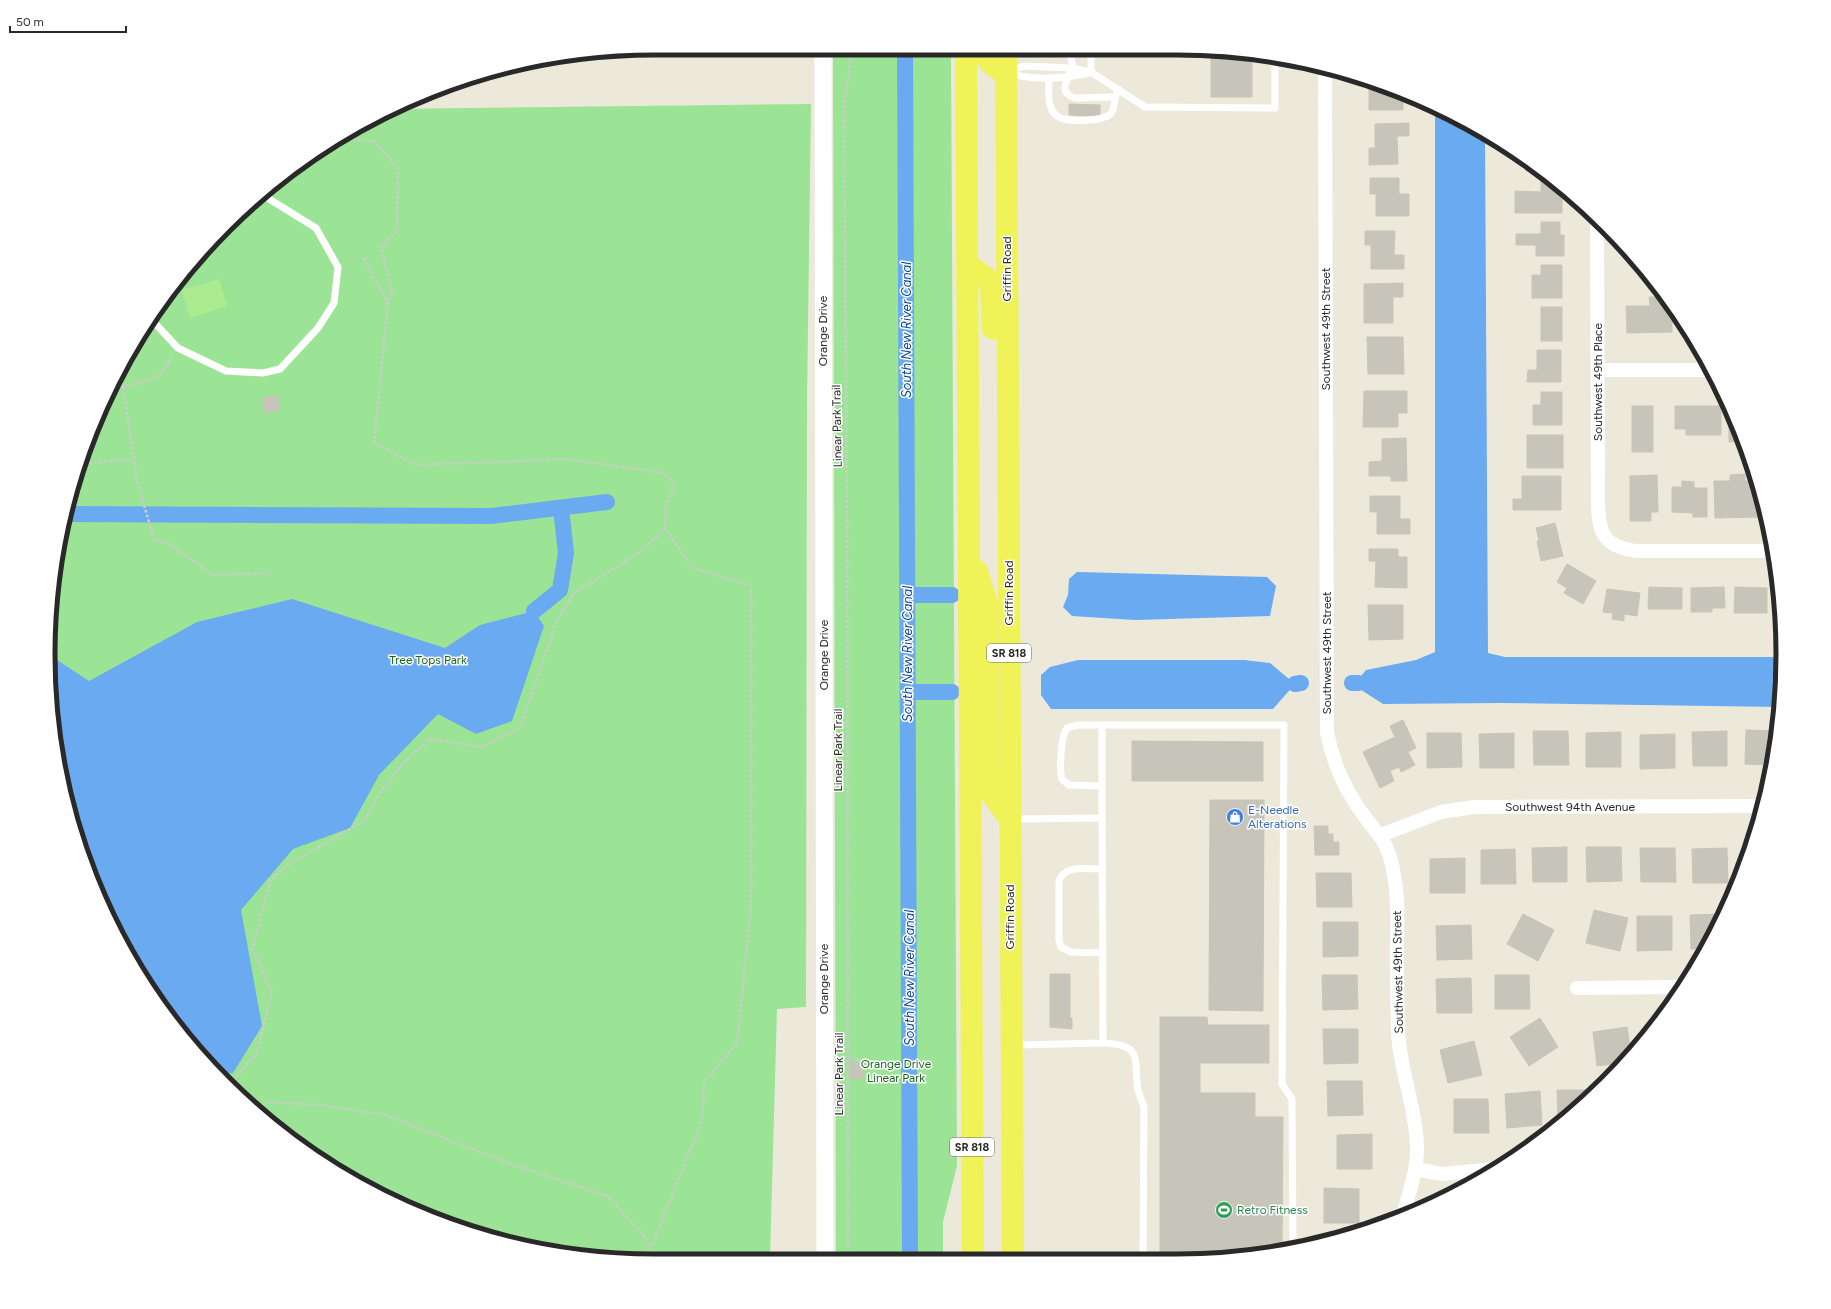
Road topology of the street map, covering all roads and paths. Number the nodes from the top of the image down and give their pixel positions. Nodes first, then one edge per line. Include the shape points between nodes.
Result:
1 (823, 55) edge
2 (851, 55) edge
3 (966, 55) edge
4 (986, 55) edge
5 (1006, 55) edge
6 (1070, 55) edge
7 (1091, 55) edge
8 (1275, 64) edge
9 (1072, 68) junction
10 (1006, 72) junction
11 (1091, 72) junction
12 (1325, 74) edge
13 (1067, 77) junction
14 (1049, 78) junction
15 (1118, 89) junction
16 (1114, 98) junction
17 (353, 140) dead end
18 (267, 198) edge
19 (1597, 228) edge
20 (363, 258) dead end
21 (968, 265) junction
22 (388, 302) junction
23 (155, 323) edge
24 (178, 348) junction
25 (1598, 370) junction
26 (1704, 370) edge
27 (118, 387) edge
28 (122, 387) junction
29 (134, 459) junction
30 (87, 463) edge
31 (1008, 505) junction
32 (665, 529) junction
33 (970, 549) junction
34 (1766, 551) edge
35 (269, 572) dead end
36 (1102, 725) junction
37 (1102, 786) junction
38 (1757, 806) edge
39 (1010, 818) junction
40 (1102, 818) junction
41 (1381, 835) junction
42 (1102, 869) junction
43 (1103, 953) junction
44 (1676, 987) edge
45 (1577, 988) dead end
46 (1103, 1043) junction
47 (1011, 1045) junction
48 (848, 1058) junction
49 (864, 1061) dead end
50 (233, 1080) edge
51 (260, 1106) edge
52 (1415, 1169) junction
53 (1482, 1170) edge
54 (1405, 1208) edge
55 (1293, 1242) edge
56 (651, 1248) junction
57 (645, 1254) edge
58 (825, 1254) edge
59 (848, 1254) edge
60 (973, 1254) edge
61 (1013, 1254) edge
62 (1143, 1254) edge

1 - 58 street, Orange Drive
2 - 48 path, Linear Park Trail via 844,104
3 - 21 main road, SR 818
4 - 10 main road via 988,61 996,69
5 - 10 main road, Griffin Road / SR 818
6 - 9 lane
7 - 11 lane
8 - 15 lane via 1275,108 1145,107
9 - 10 lane via 1024,66
9 - 11 lane
9 - 13 lane
10 - 14 lane via 1024,78
10 - 31 main road, Griffin Road / SR 818
11 - 13 lane
11 - 15 lane
12 - 41 street, Southwest 49th Street via 1327,732 1339,775 1365,818
13 - 14 lane
13 - 16 lane via 1064,83 1069,96
14 - 16 lane via 1049,102 1052,110 1057,116 1065,119 1100,120 1108,117 1113,112
15 - 16 lane
17 - 22 path via 374,141 398,168 397,231 381,247 392,292
18 - 24 lane via 316,228 338,267 334,303 318,328 280,369 263,373 226,371
19 - 25 street, Southwest 49th Place
20 - 22 path
21 - 31 main road via 991,284 998,467
21 - 33 main road, SR 818
22 - 32 path via 374,442 416,465 568,459 664,473 674,488 666,503
23 - 24 lane
24 - 28 path via 161,373
25 - 26 street
25 - 34 street, Southwest 49th Place via 1598,517 1600,528 1608,541 1624,550 1637,551
27 - 28 path
28 - 29 path
29 - 30 path
29 - 35 path via 137,481 154,539 168,543 213,575
31 - 39 main road, Griffin Road / SR 818
32 - 50 path via 639,553 575,592 558,618 520,728 481,747 430,739 403,763 379,794 364,821 292,862 270,881 252,949 272,991 257,1053
32 - 56 path via 693,568 751,586 751,904 737,1043 704,1082 702,1121
33 - 39 main road via 987,603 988,789
33 - 60 main road, SR 818
36 - 37 lane
36 - 37 lane via 1078,724 1067,728 1062,738 1061,773 1069,785
36 - 55 lane via 1284,725 1282,1084 1292,1098
37 - 40 lane
38 - 41 street, Southwest 94th Avenue via 1474,807 1441,812
39 - 40 lane
39 - 47 main road, Griffin Road / SR 818
40 - 42 lane
41 - 52 street, Southwest 49th Street via 1390,858 1396,892 1398,1031 1416,1135
42 - 43 lane
42 - 43 lane via 1071,869 1061,875 1059,940 1061,947 1071,952
43 - 46 lane
44 - 45 street
46 - 47 lane
46 - 62 lane via 1128,1047 1136,1062 1138,1092 1144,1108
47 - 61 main road, Griffin Road / SR 818
48 - 49 path via 858,1058 858,1062
48 - 59 path, Linear Park Trail
51 - 56 path via 267,1102 385,1115 503,1161 606,1196 640,1231
52 - 53 street via 1442,1174
52 - 54 street, Southwest 49th Street
56 - 57 path

